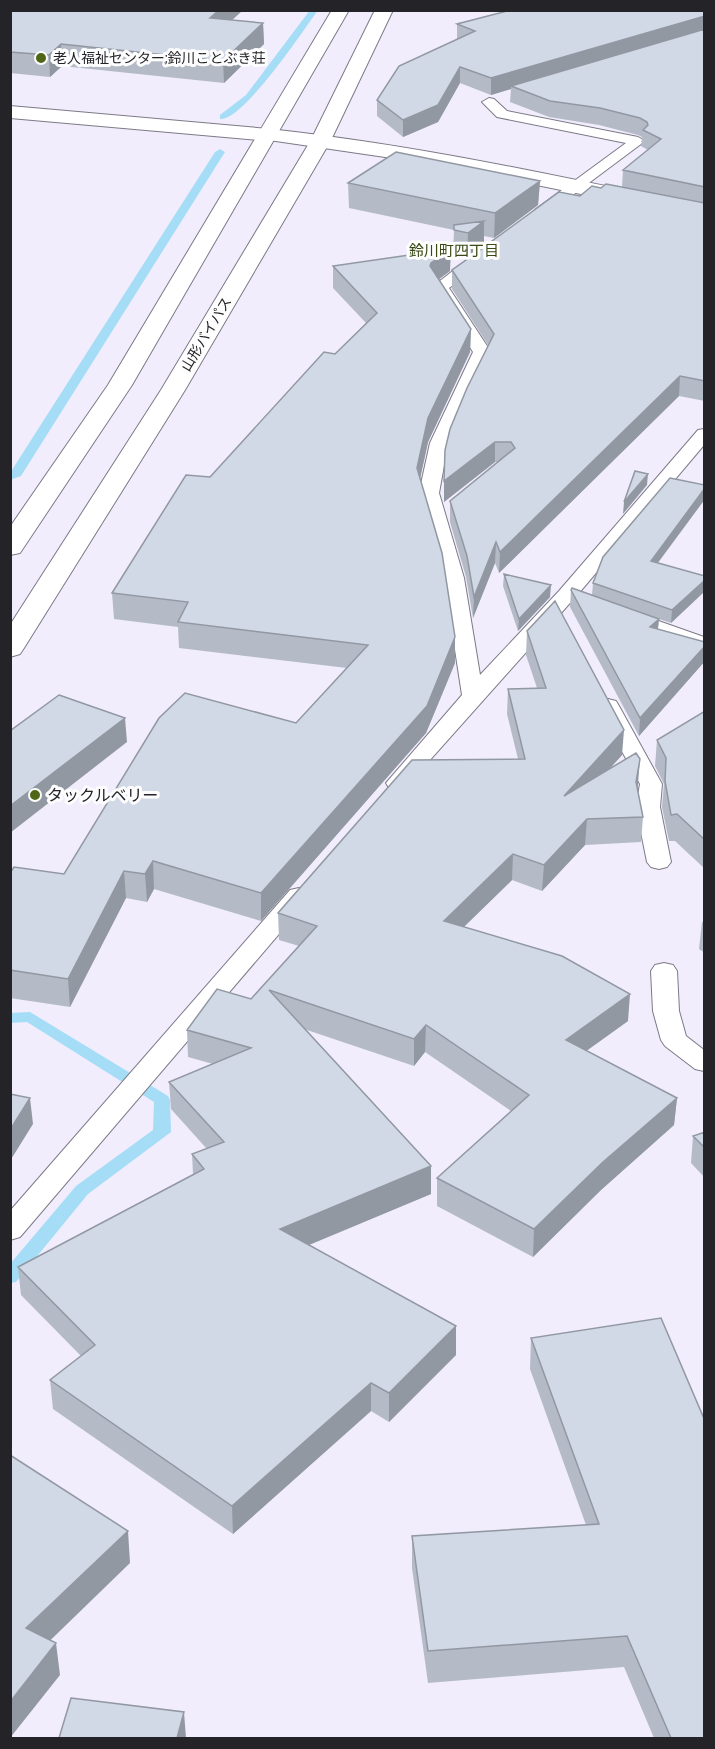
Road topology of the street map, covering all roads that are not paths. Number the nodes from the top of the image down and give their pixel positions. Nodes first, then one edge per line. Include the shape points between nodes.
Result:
1 (341, 10) edge
2 (384, 10) edge
3 (500, 99) dead end
4 (10, 112) edge
5 (269, 135) junction
6 (321, 140) junction
7 (575, 186) junction
8 (705, 213) edge
9 (521, 226) edge
10 (494, 247) edge
11 (705, 434) edge
12 (456, 504) edge
13 (437, 519) junction
14 (10, 547) edge
15 (561, 601) junction
16 (569, 628) edge
17 (705, 644) edge
18 (10, 648) edge
19 (599, 688) edge
20 (472, 696) junction
21 (387, 794) edge
22 (659, 862) dead end
23 (309, 884) edge
24 (664, 971) dead end
25 (705, 1063) edge
26 (10, 1230) edge

1 - 5 main road
2 - 6 main road, 山形バイパス
3 - 7 lane via 489,102 502,114 638,141
4 - 5 main road
5 - 6 main road
5 - 14 main road via 120,385
6 - 7 main road via 433,156
6 - 18 main road, 山形バイパス via 173,390
7 - 8 main road
7 - 9 lane
10 - 13 lane via 440,287 482,352 439,443 429,493
11 - 15 lane
12 - 13 lane
13 - 20 lane via 454,579
15 - 16 lane
15 - 17 lane
15 - 20 lane
19 - 22 lane via 651,784 648,807
20 - 21 lane
23 - 26 lane
24 - 25 lane via 666,1011 674,1040

